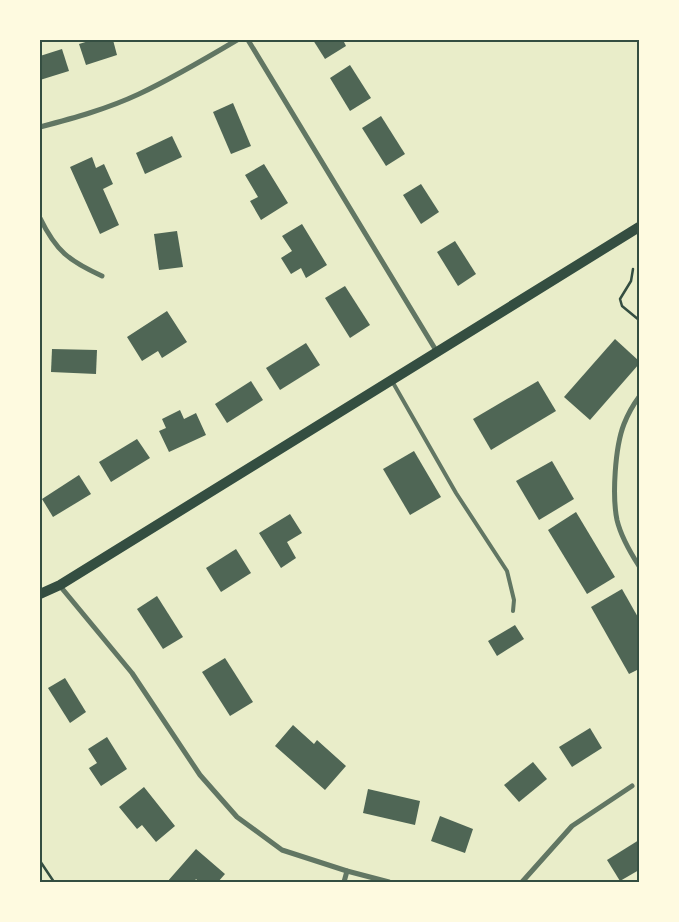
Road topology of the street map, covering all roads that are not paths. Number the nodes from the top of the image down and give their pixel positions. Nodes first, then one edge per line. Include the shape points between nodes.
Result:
1 (237, 40) edge
2 (248, 40) edge
3 (40, 126) edge
4 (40, 218) edge
5 (639, 227) edge
6 (102, 276) dead end
7 (437, 353) junction
8 (392, 381) junction
9 (639, 397) edge
10 (639, 566) edge
11 (60, 585) junction
12 (40, 594) edge
13 (513, 611) dead end
14 (632, 786) dead end
15 (347, 871) junction
16 (344, 882) edge
17 (389, 882) edge
18 (522, 882) edge

1 - 3 street via 137,95 83,116
2 - 7 street
4 - 6 street via 60,250 79,266
5 - 7 main road
7 - 8 main road
8 - 11 main road
8 - 13 lane via 456,493 507,572 514,600
9 - 10 street via 623,426 614,492 622,536
11 - 12 main road
11 - 15 street via 132,672 200,775 237,817 282,850
14 - 18 street via 572,826
15 - 16 street
15 - 17 street

